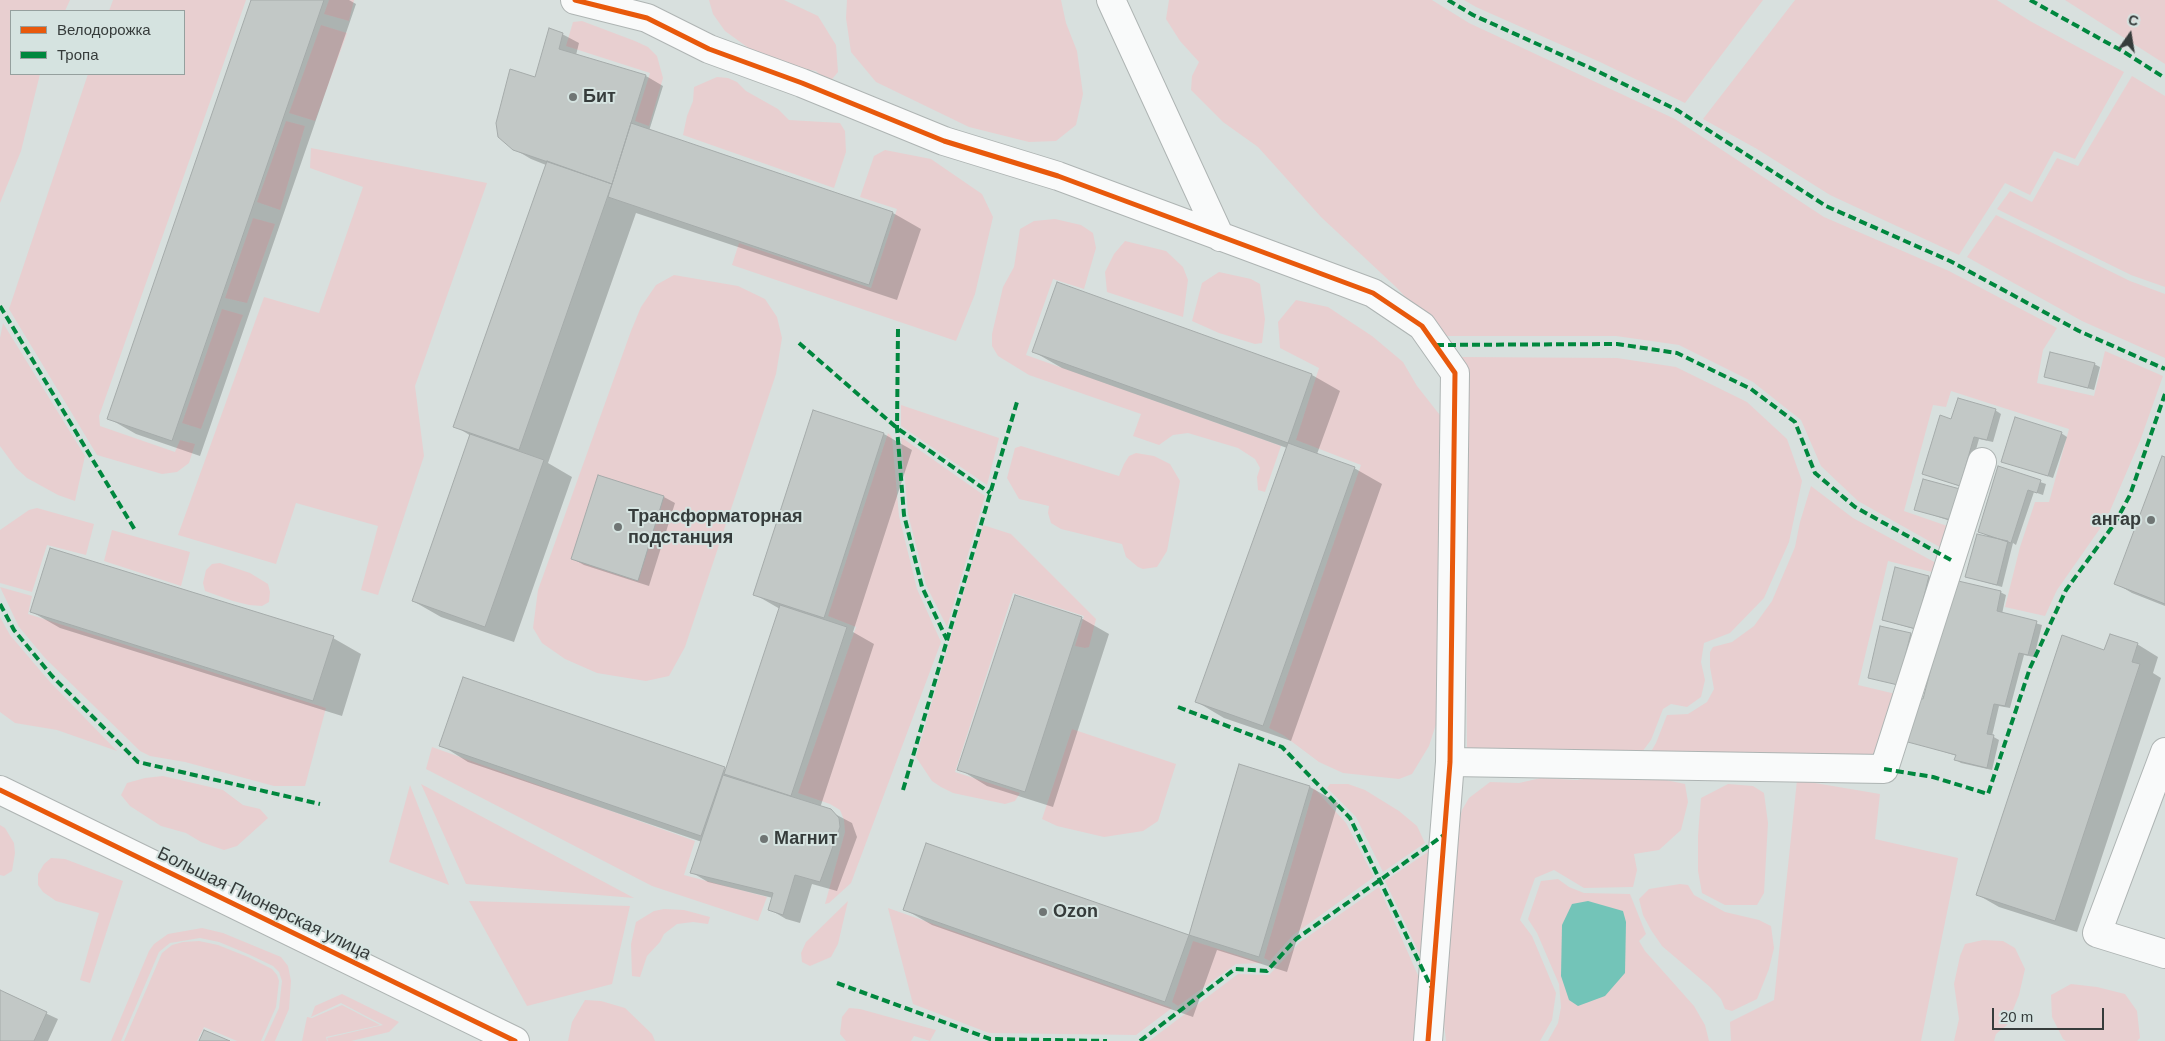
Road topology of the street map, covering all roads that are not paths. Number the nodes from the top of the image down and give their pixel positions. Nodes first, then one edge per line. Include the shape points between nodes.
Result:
1 (575, 0) edge
2 (1111, 0) edge
3 (1220, 237) junction
4 (1982, 462) dead end
5 (2165, 752) edge
6 (1450, 762) junction
7 (0, 790) edge
8 (2165, 954) edge
9 (515, 1041) edge
10 (1428, 1041) edge

1 - 3 street via 647,18 709,50 802,83 944,141 1058,176
2 - 3 street
3 - 6 street via 1373,293 1422,326 1455,373
4 - 6 street via 1884,769
5 - 8 street via 2097,933
6 - 10 street
7 - 9 street, Большая Пионерская улица

